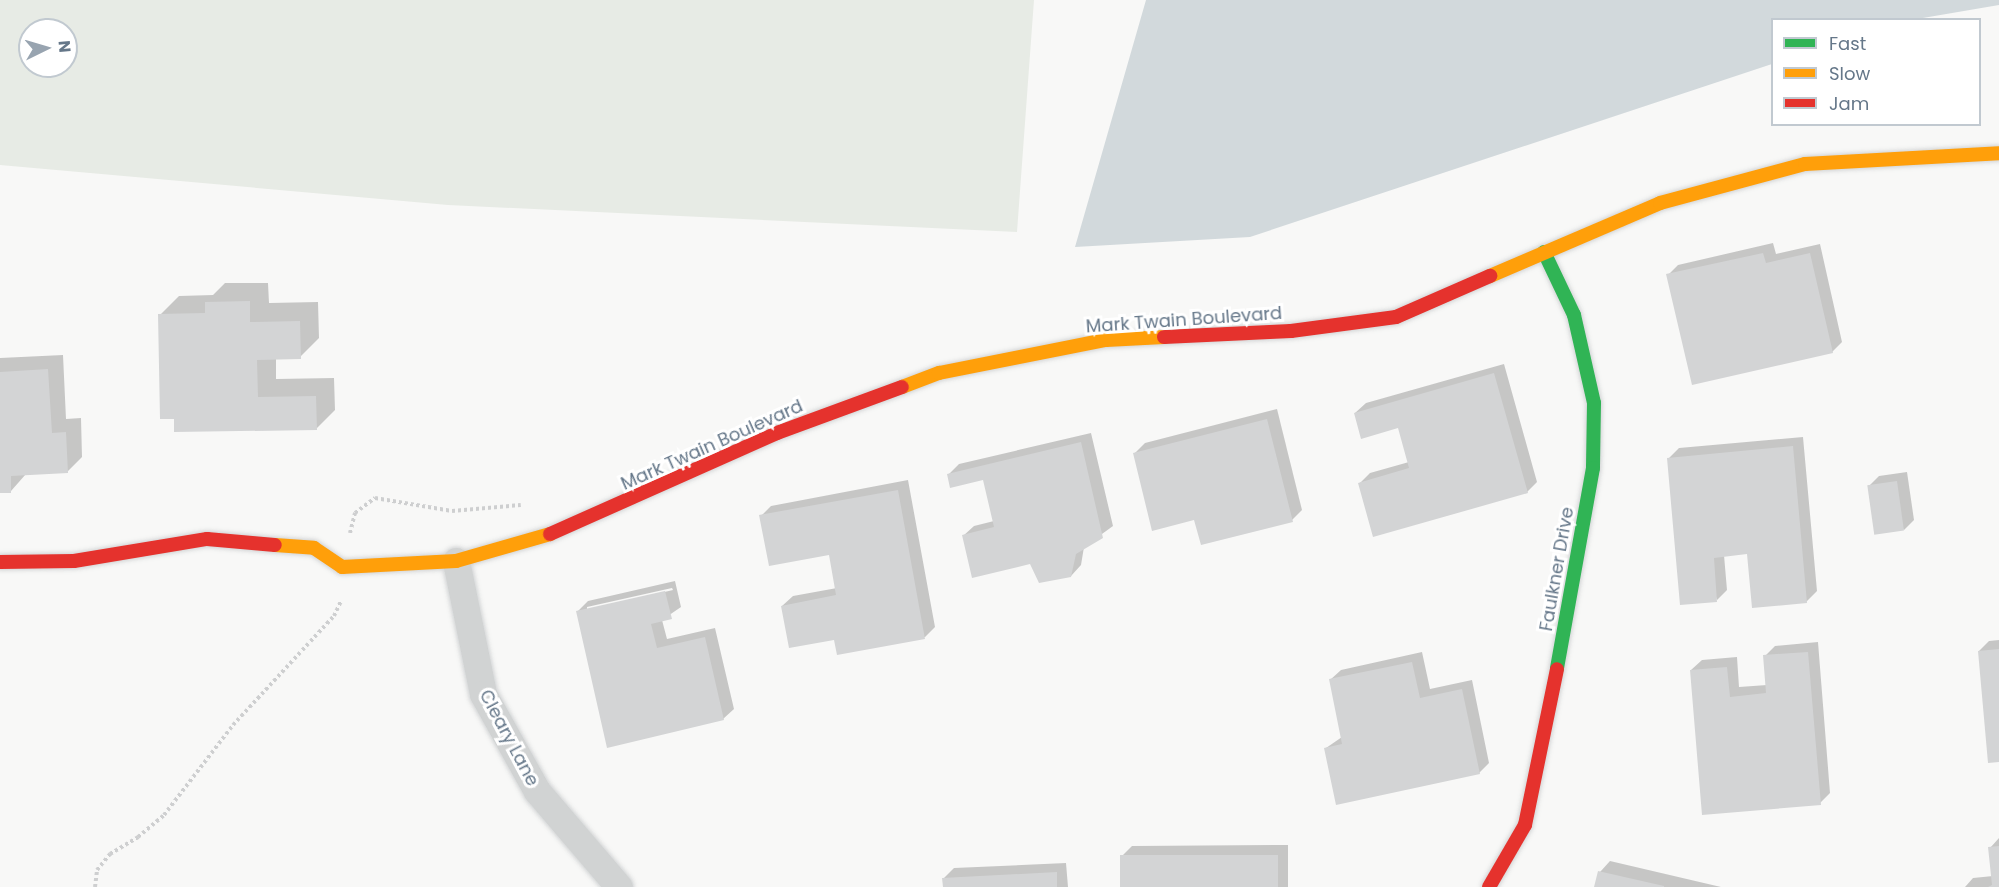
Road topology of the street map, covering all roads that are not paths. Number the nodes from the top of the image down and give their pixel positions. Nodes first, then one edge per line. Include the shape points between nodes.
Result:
1 (1999, 153) edge
2 (1544, 252) junction
3 (456, 561) junction
4 (0, 562) edge
5 (619, 887) edge
6 (1489, 887) edge

1 - 2 street, Mark Twain Boulevard via 1805,165 1660,203
2 - 3 street, Mark Twain Boulevard via 1396,317 1291,331 1106,340 939,373 777,433 568,529
2 - 6 street, Faulkner Drive via 1574,315 1594,403 1593,468 1540,767 1525,825
3 - 4 street, Mark Twain Boulevard via 342,567 314,548 207,539 74,561
3 - 5 street, Cleary Lane via 483,694 537,791

